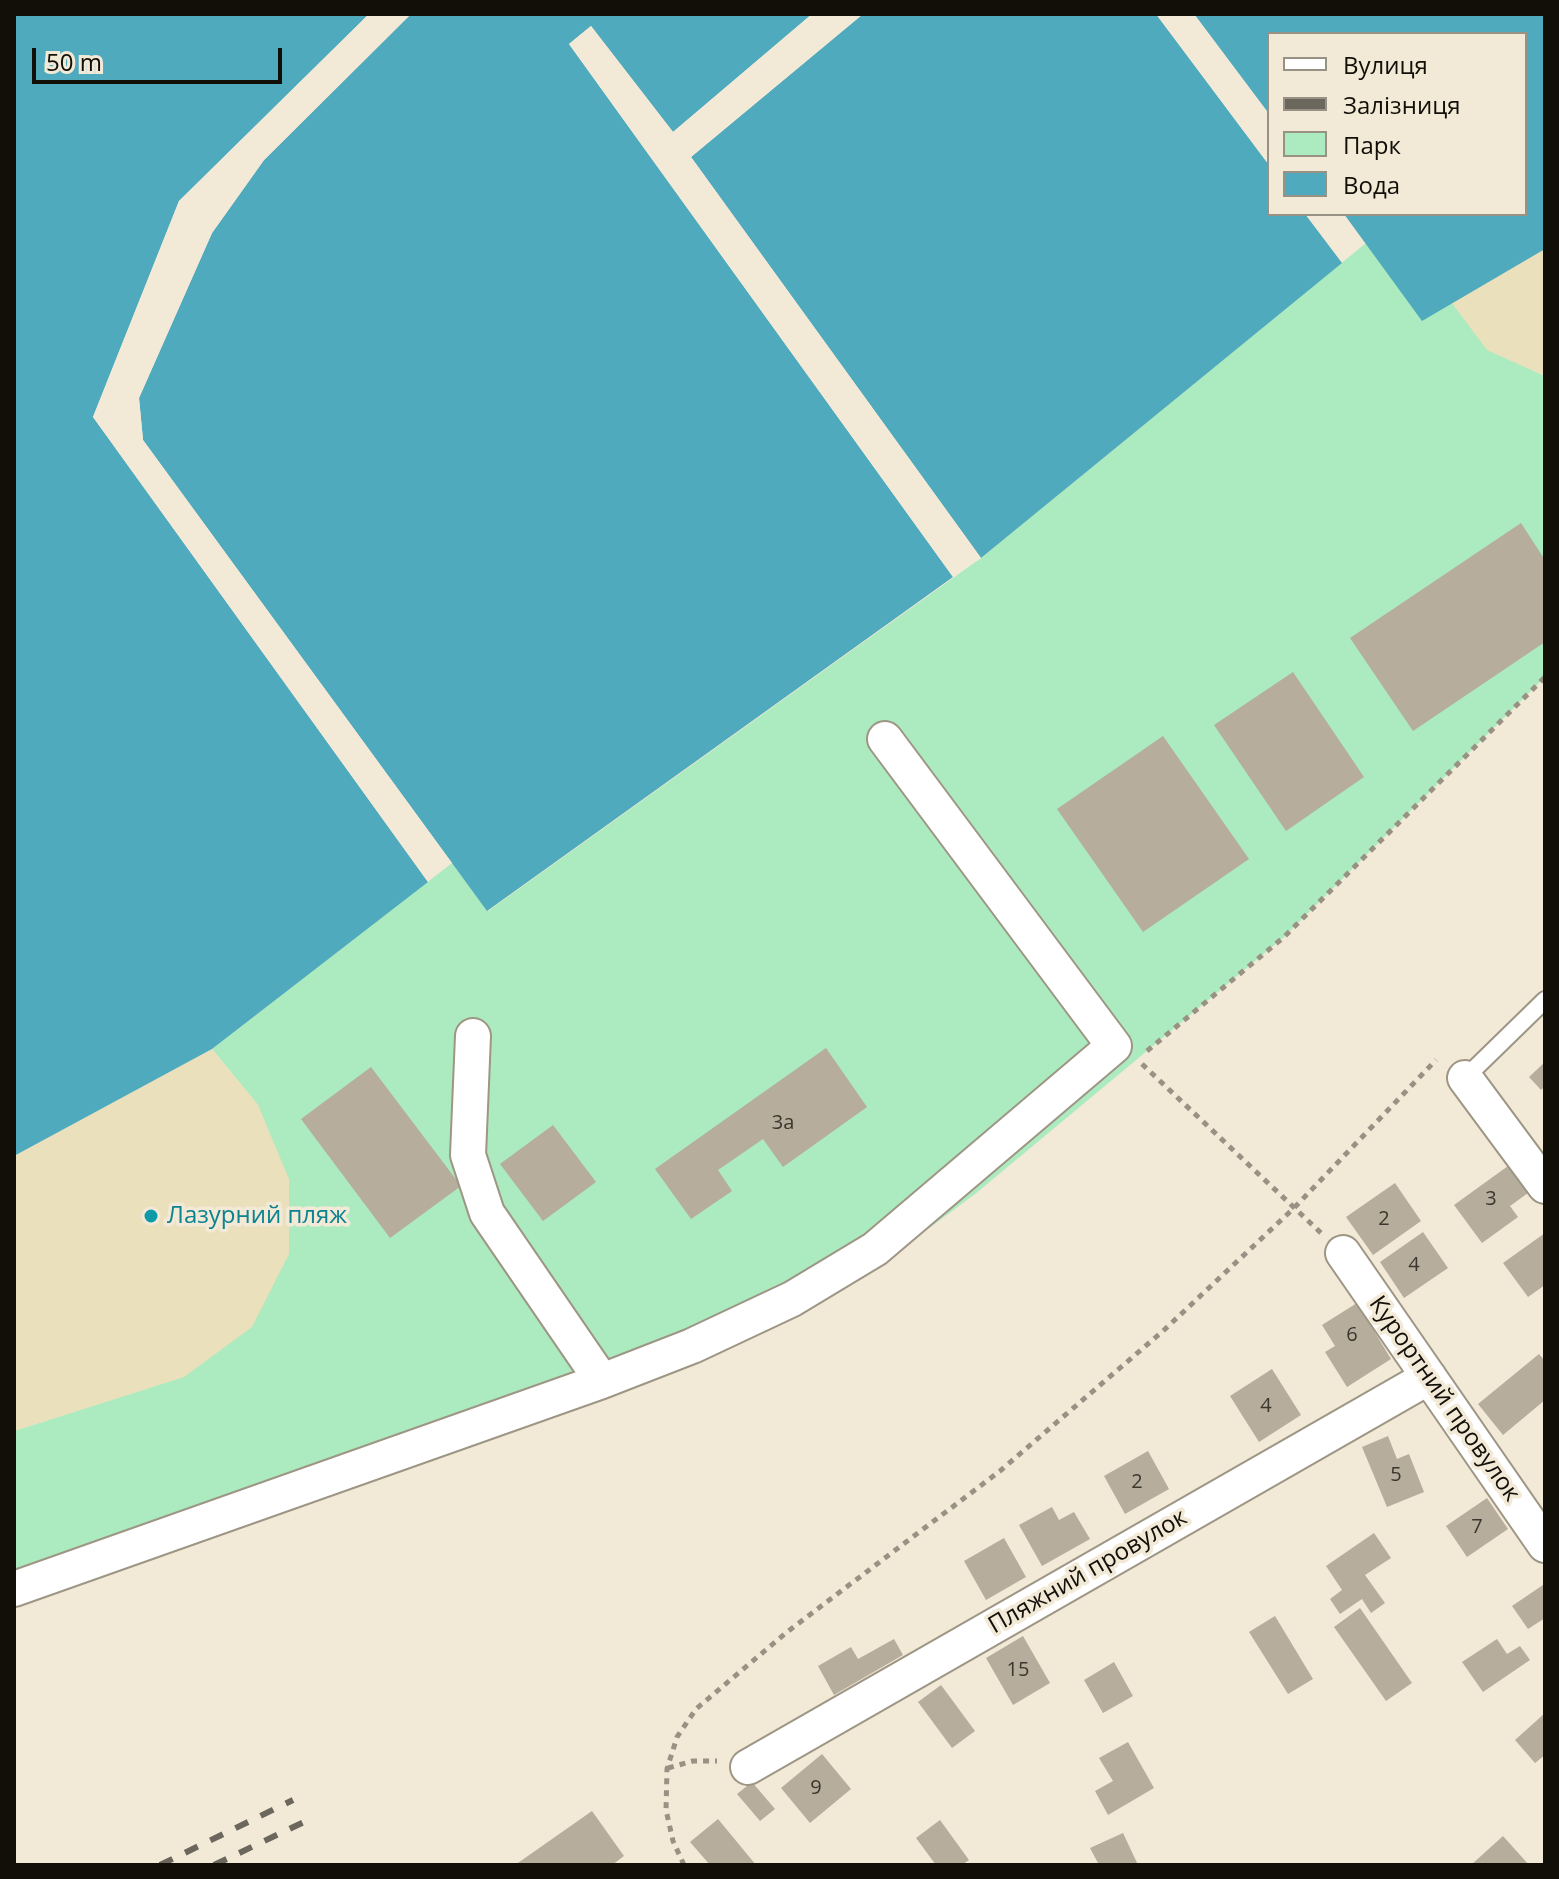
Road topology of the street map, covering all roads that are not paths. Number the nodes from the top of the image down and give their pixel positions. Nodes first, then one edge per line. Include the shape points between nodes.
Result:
1 (885, 739) dead end
2 (1545, 1000) edge
3 (473, 1036) dead end
4 (1465, 1078) joint
5 (1545, 1186) edge
6 (1343, 1253) road end
7 (1429, 1377) junction
8 (602, 1381) junction
9 (1545, 1545) edge
10 (14, 1589) edge
11 (748, 1767) road end

1 - 8 street via 1114,1046 875,1249 792,1299
2 - 4 lane
3 - 8 street via 468,1155 487,1213
4 - 5 street
6 - 7 street, Курортний провулок
7 - 9 street, Курортний провулок
7 - 11 street, Пляжний провулок
8 - 10 street

